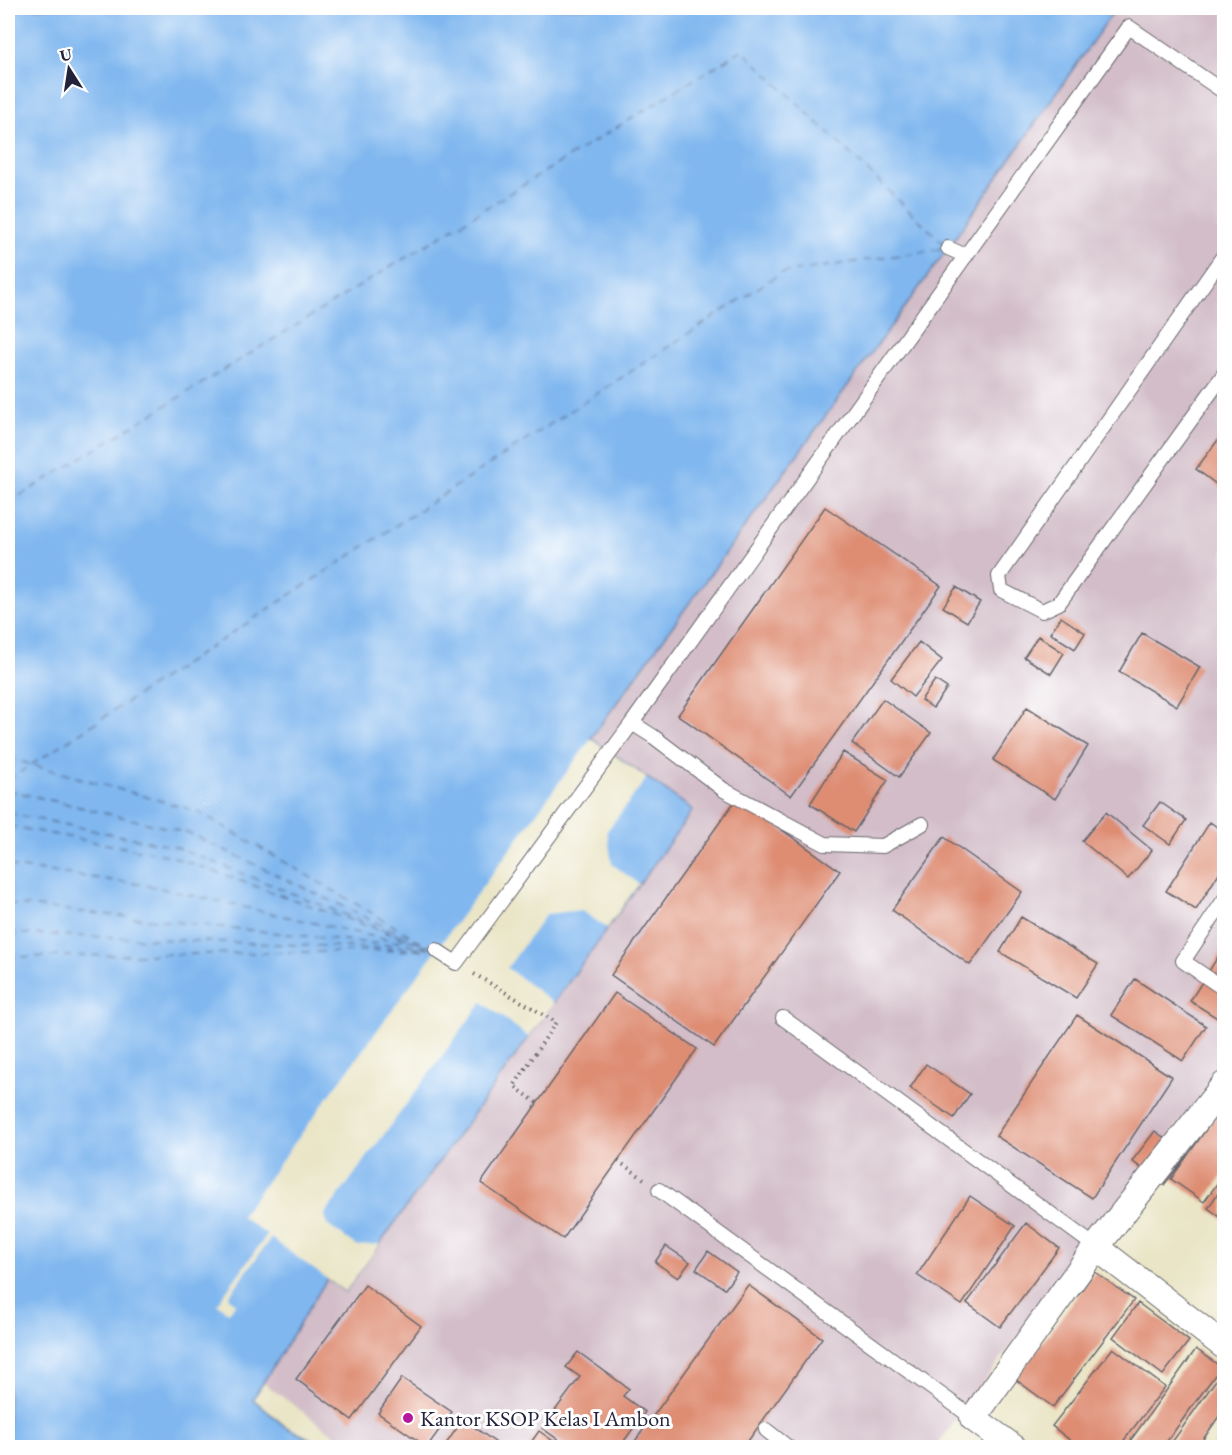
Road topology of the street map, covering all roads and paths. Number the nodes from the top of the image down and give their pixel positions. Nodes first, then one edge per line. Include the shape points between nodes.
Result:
1 (1224, 92) edge
2 (948, 248) dead end
3 (1224, 255) edge
4 (966, 256) junction
5 (1224, 374) edge
6 (632, 723) junction
7 (922, 824) dead end
8 (1224, 900) edge
9 (436, 950) dead end
10 (456, 963) junction
11 (1224, 988) edge
12 (783, 1018) dead end
13 (1224, 1085) edge
14 (537, 1103) dead end
15 (618, 1161) dead end
16 (659, 1190) joint
17 (1096, 1246) junction
18 (1224, 1346) edge
19 (973, 1418) junction
20 (766, 1430) dead end
21 (789, 1448) edge
22 (1014, 1448) edge

1 - 4 lane via 1129,27
2 - 4 lane
3 - 5 lane via 999,576 1001,590 1042,611 1059,603
4 - 6 lane
6 - 7 lane via 724,790 825,844 883,846
6 - 10 lane
8 - 11 lane via 1184,962
9 - 10 lane
10 - 14 path via 556,1022 514,1086
12 - 17 lane
13 - 17 street
15 - 16 path
16 - 19 lane
17 - 18 street
17 - 19 street
19 - 22 street
20 - 21 lane

